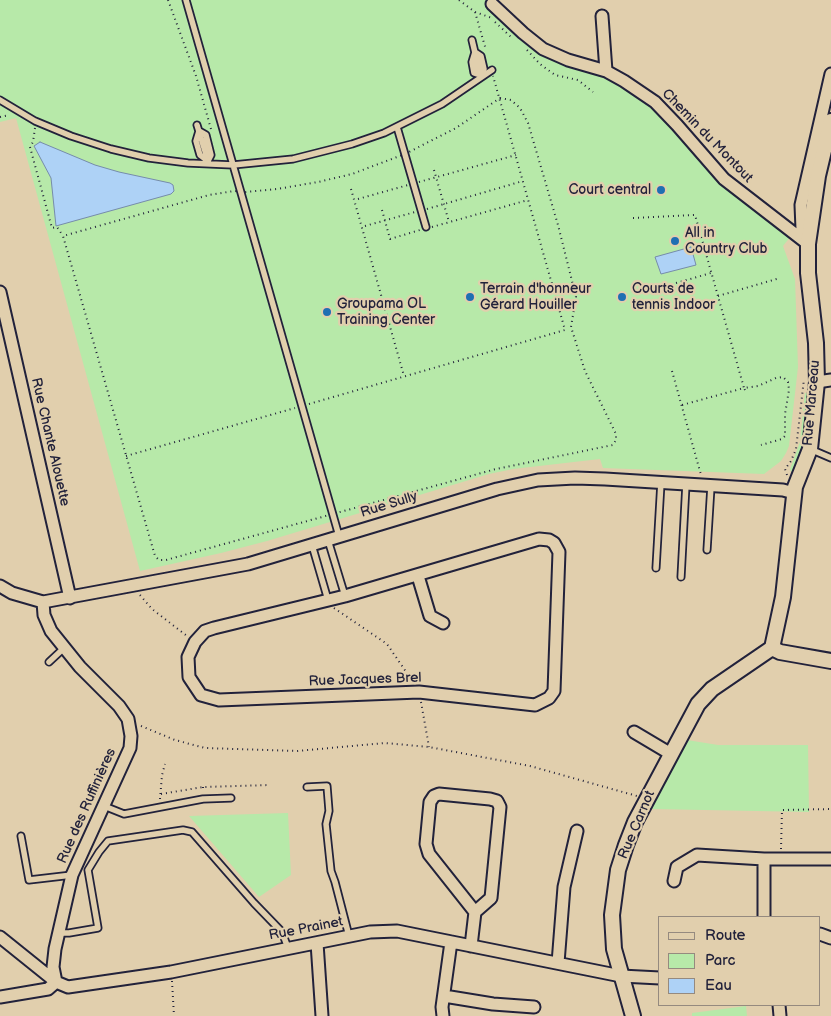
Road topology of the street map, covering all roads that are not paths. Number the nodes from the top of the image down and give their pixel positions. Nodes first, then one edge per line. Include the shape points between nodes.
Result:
1 (186, 0) edge
2 (492, 4) dead end
3 (602, 16) dead end
4 (472, 40) dead end
5 (492, 70) road end
6 (606, 72) junction
7 (831, 74) edge
8 (481, 76) junction
9 (0, 100) edge
10 (831, 121) edge
11 (397, 127) junction
12 (198, 128) dead end
13 (208, 163) junction
14 (233, 165) junction
15 (427, 228) road end
16 (808, 244) junction
17 (0, 292) edge
18 (831, 380) edge
19 (817, 382) junction
20 (810, 449) junction
21 (831, 458) edge
22 (661, 482) junction
23 (686, 484) junction
24 (706, 485) junction
25 (794, 493) junction
26 (333, 538) junction
27 (312, 545) junction
28 (707, 550) dead end
29 (656, 568) dead end
30 (418, 576) junction
31 (681, 577) dead end
32 (0, 586) edge
33 (345, 596) junction
34 (70, 598) junction
35 (329, 601) junction
36 (44, 602) junction
37 (443, 623) dead end
38 (64, 648) junction
39 (772, 648) junction
40 (831, 661) edge
41 (49, 662) dead end
42 (634, 732) dead end
43 (671, 754) junction
44 (307, 788) dead end
45 (231, 798) dead end
46 (104, 806) junction
47 (577, 831) dead end
48 (21, 836) dead end
49 (764, 859) junction
50 (831, 859) edge
51 (72, 875) junction
52 (674, 880) dead end
53 (475, 912) junction
54 (764, 916) edge
55 (57, 933) junction
56 (349, 936) junction
57 (0, 937) edge
58 (451, 942) junction
59 (317, 943) junction
60 (472, 946) junction
61 (288, 948) junction
62 (558, 963) junction
63 (621, 976) junction
64 (658, 978) edge
65 (56, 982) junction
66 (444, 996) junction
67 (0, 997) edge
68 (534, 1007) dead end
69 (322, 1016) edge
70 (443, 1016) edge
71 (633, 1016) edge

1 - 14 lane
2 - 6 street, Chemin du Montout via 542,49
3 - 6 street
4 - 8 lane
5 - 8 lane
6 - 16 street, Chemin du Montout via 655,102 724,179
7 - 16 street, Rue Marceau via 801,205 802,229
8 - 11 lane via 442,104
9 - 13 lane via 35,121 111,149 150,158
10 - 16 street, Rue Marceau via 818,176
11 - 14 lane via 324,152
11 - 15 lane
12 - 13 lane
13 - 14 lane
14 - 26 lane via 332,514
16 - 19 street, Rue Marceau
17 - 34 street, Rue Chante Alouette
18 - 19 street
19 - 20 street, Rue Marceau
20 - 21 lane
20 - 25 street, Rue Marceau
22 - 23 street, Rue Sully
22 - 26 street, Rue Sully via 575,478 538,480 497,489
22 - 29 lane
23 - 24 street, Rue Sully
23 - 31 lane
24 - 25 street, Rue Sully
24 - 28 lane
25 - 39 street, Rue Marceau via 782,598
26 - 27 street, Rue Sully
26 - 33 lane
27 - 34 street, Rue Sully via 248,564
27 - 35 lane
30 - 33 street, Rue Jacques Brel
30 - 35 street, Rue Jacques Brel via 539,539 554,543 559,552 554,691 549,698 535,705 419,692 219,700 201,694 189,677 188,657 205,631
30 - 37 street via 430,616
32 - 36 street, Rue Sully
33 - 35 street, Rue Jacques Brel
34 - 36 street, Rue Sully
36 - 38 street via 47,624
38 - 41 lane
38 - 46 street, Rue des Ruffinières via 119,706 131,726 130,748
39 - 40 street
39 - 43 street, Rue Carnot via 712,689 698,704
42 - 43 street
43 - 63 street, Rue Carnot via 635,822 618,870 612,915 614,949
44 - 56 lane via 327,786 329,811 326,824 331,871
45 - 46 lane via 203,799 124,814
46 - 51 street, Rue des Ruffinières
47 - 62 street via 564,887
48 - 51 lane via 29,880
49 - 50 street
49 - 52 street via 697,855 677,867
49 - 54 street
51 - 55 street, Rue des Ruffinières
53 - 53 street via 429,854 426,844 430,802 439,794 490,799 496,801 500,808 491,898
53 - 60 street
55 - 61 lane, Rue des Ruffinières via 98,928 88,870 108,842 183,830 192,832 282,932
55 - 65 street, Rue des Ruffinières via 53,967
56 - 58 street, Rue Prainet via 397,931
56 - 59 street, Rue Prainet
57 - 65 street
58 - 60 street, Rue Prainet
58 - 66 street
59 - 61 street, Rue Prainet
59 - 69 street
60 - 62 street, Rue Prainet
61 - 65 street, Rue Prainet via 171,972 68,987
62 - 63 street, Rue Prainet
63 - 64 street, Rue Prainet
63 - 71 street, Rue Carnot
65 - 67 street via 48,990
66 - 68 street
66 - 70 street

